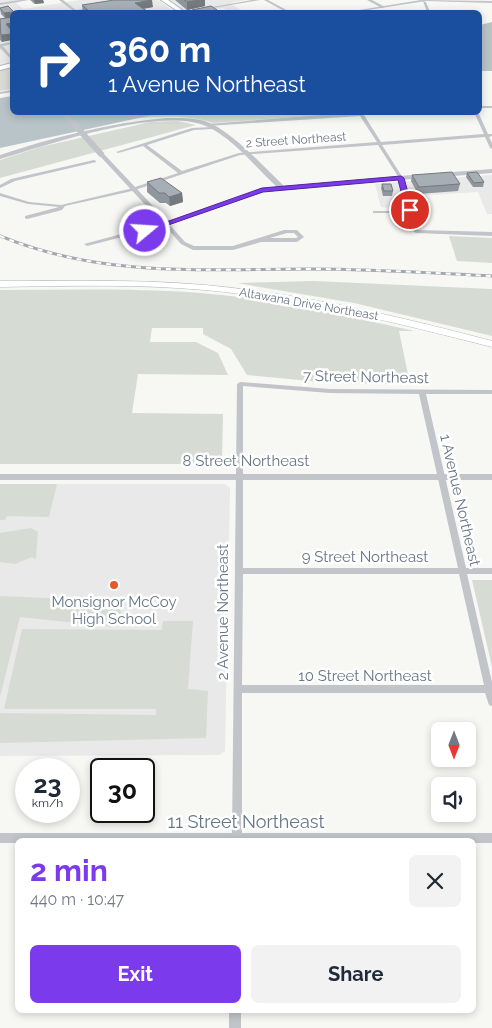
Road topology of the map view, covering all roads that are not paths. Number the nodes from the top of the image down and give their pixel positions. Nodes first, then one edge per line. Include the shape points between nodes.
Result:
1 (27, 0) edge
2 (61, 0) edge
3 (164, 0) edge
4 (258, 0) edge
5 (266, 0) edge
6 (368, 0) edge
7 (424, 1) edge
8 (492, 2) edge
9 (0, 4) edge
10 (383, 7) junction
11 (97, 8) edge
12 (74, 10) edge
13 (86, 10) edge
14 (179, 10) edge
15 (198, 10) edge
16 (284, 10) edge
17 (363, 10) edge
18 (0, 45) edge
19 (10, 57) edge
20 (66, 115) edge
21 (349, 115) edge
22 (362, 115) edge
23 (478, 115) edge
24 (195, 122) junction
25 (210, 127) junction
26 (194, 129) junction
27 (489, 135) edge
28 (143, 144) junction
29 (380, 144) junction
30 (492, 148) edge
31 (118, 152) dead end
32 (243, 153) junction
33 (0, 158) edge
34 (94, 161) dead end
35 (492, 171) edge
36 (180, 173) junction
37 (401, 178) junction
38 (0, 187) edge
39 (282, 187) junction
40 (134, 188) junction
41 (0, 194) edge
42 (63, 205) junction
43 (375, 212) dead end
44 (411, 212) junction
45 (27, 217) dead end
46 (166, 224) junction
47 (492, 234) edge
48 (261, 240) junction
49 (87, 244) dead end
50 (2, 284) edge
51 (492, 344) edge
52 (240, 384) joint
53 (422, 392) junction
54 (492, 392) edge
55 (239, 476) junction
56 (441, 476) junction
57 (0, 477) edge
58 (492, 477) edge
59 (238, 571) junction
60 (462, 571) junction
61 (492, 571) edge
62 (238, 689) junction
63 (491, 690) edge
64 (492, 702) edge
65 (0, 838) edge
66 (15, 838) edge
67 (237, 838) edge
68 (476, 838) edge
69 (492, 838) edge
70 (235, 1013) edge
71 (235, 1028) edge

1 - 9 street
2 - 12 street
3 - 14 main road
4 - 15 street
5 - 16 street
6 - 10 street
7 - 8 street
7 - 10 street
10 - 17 street
11 - 13 street
18 - 19 street
20 - 40 street, bridge
21 - 25 street
22 - 29 street
23 - 27 street
24 - 25 street
24 - 26 street
24 - 33 street via 171,119 134,123 36,146
25 - 26 street
25 - 32 street
26 - 28 street
27 - 29 street, 2 Street Northeast
27 - 30 street
28 - 31 street
28 - 36 street
29 - 32 street, 2 Street Northeast
29 - 37 street
32 - 36 street, 2 Street Northeast
32 - 39 street
34 - 38 street via 13,180
35 - 37 street
36 - 40 street, 2 Street Northeast
37 - 39 street
37 - 44 street
39 - 46 street via 257,191
40 - 42 street, 2 Street Northeast
40 - 46 street
41 - 42 street via 35,204
42 - 45 street, 2 Street Northeast via 60,209
43 - 44 street
44 - 47 street via 416,231
46 - 48 street via 189,247 232,248
46 - 49 street
48 - 48 street via 297,240 301,236 295,231 286,231
50 - 51 main road, Altawana Drive Northeast via 130,285 234,291 346,309
52 - 53 street, 7 Street Northeast via 330,391
52 - 55 street, 2 Avenue Northeast
53 - 54 street, 7 Street Northeast
53 - 56 street, 1 Avenue Northeast
55 - 56 street, 8 Street Northeast
55 - 57 street, 8 Street Northeast
55 - 59 street, 2 Avenue Northeast
56 - 58 street, 8 Street Northeast
56 - 60 street, 1 Avenue Northeast
59 - 60 street, 9 Street Northeast
59 - 62 street, 2 Avenue Northeast
60 - 61 street, 9 Street Northeast
60 - 63 street, 1 Avenue Northeast
62 - 63 street, 10 Street Northeast
62 - 67 street, 2 Avenue Northeast
63 - 64 street, 1 Avenue Northeast
65 - 66 street, 11 Street Northeast
68 - 69 street, 11 Street Northeast
70 - 71 street

